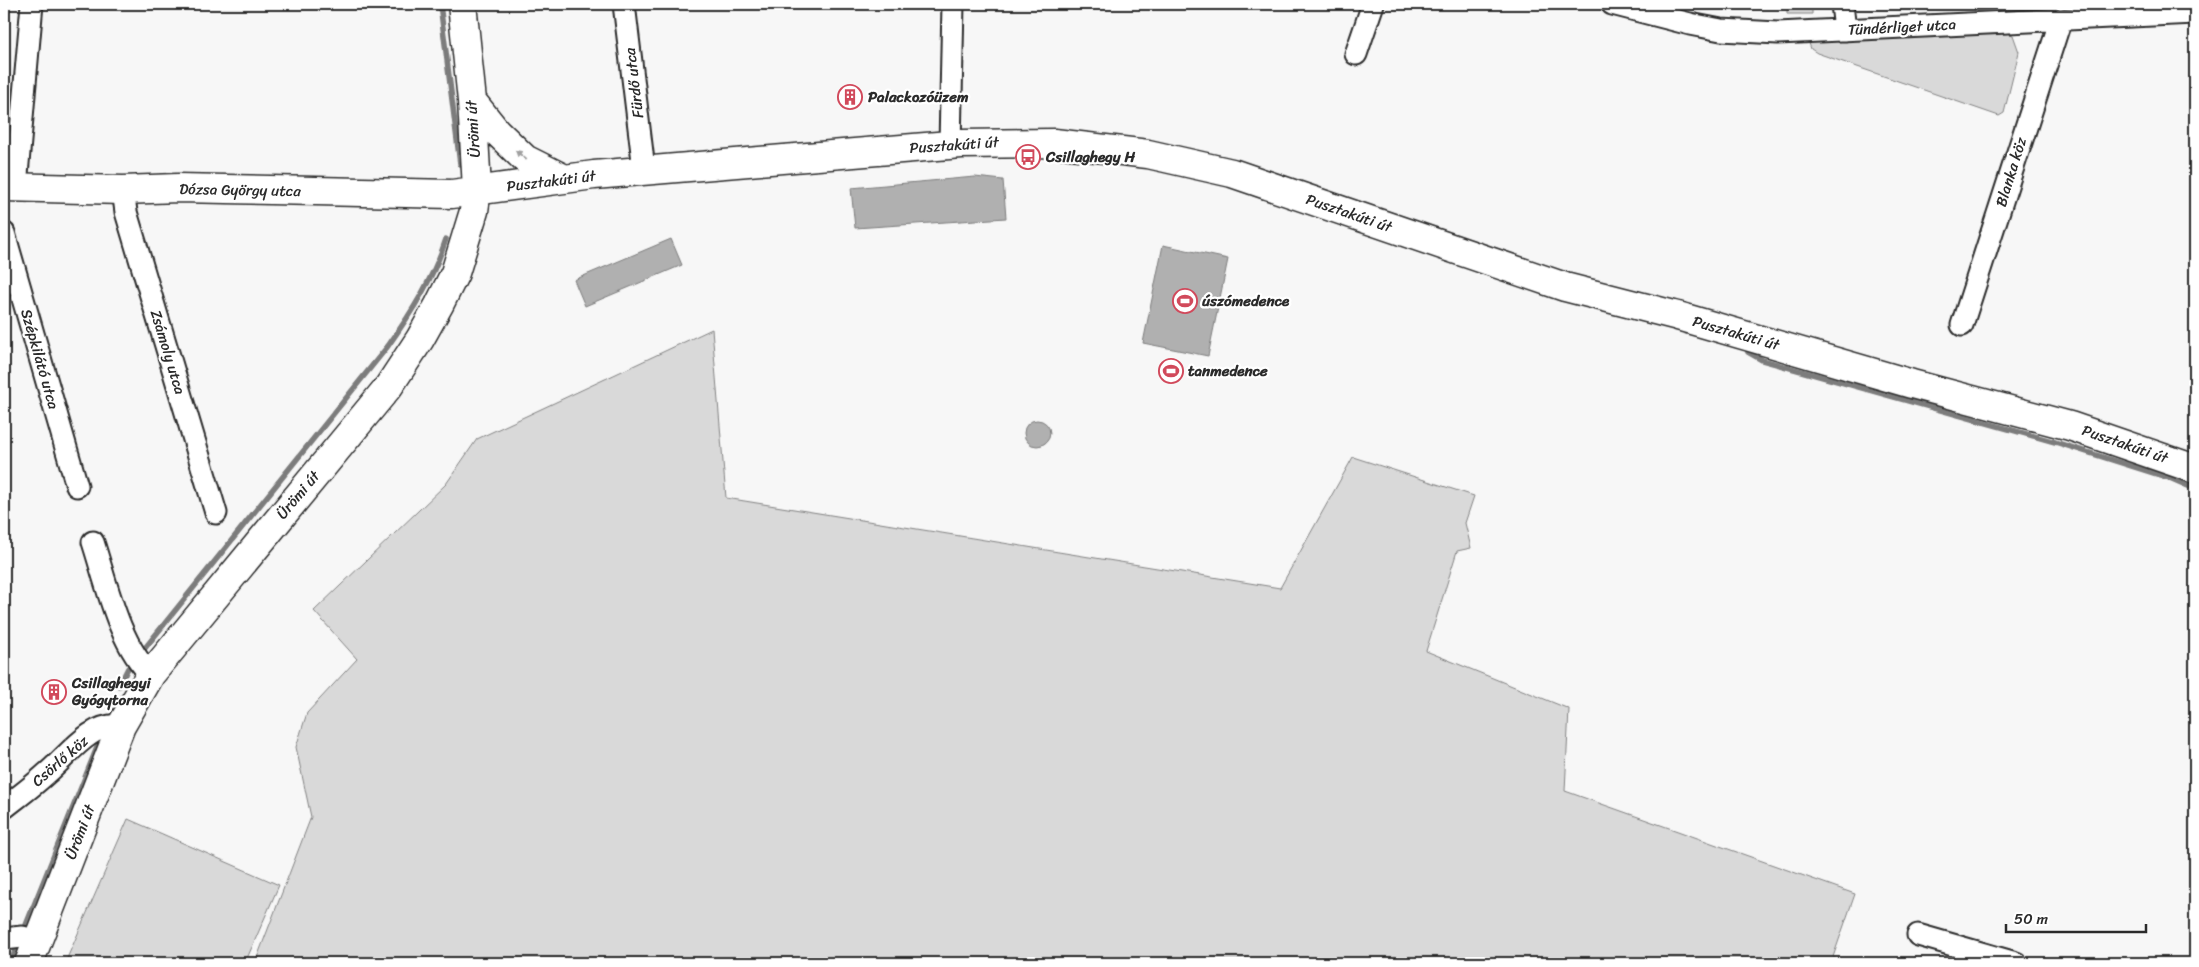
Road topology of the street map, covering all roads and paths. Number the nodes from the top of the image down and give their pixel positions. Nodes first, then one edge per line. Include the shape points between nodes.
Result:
1 (32, 4) edge
2 (462, 4) edge
3 (624, 4) edge
4 (953, 4) edge
5 (1373, 4) edge
6 (1612, 4) edge
7 (1842, 4) edge
8 (2195, 14) edge
9 (2061, 20) junction
10 (1845, 30) junction
11 (1356, 54) dead end
12 (472, 101) junction
13 (950, 145) junction
14 (643, 162) dead end
15 (563, 178) junction
16 (10, 186) edge
17 (123, 190) junction
18 (477, 190) junction
19 (4, 232) edge
20 (1962, 325) dead end
21 (2195, 469) edge
22 (77, 486) dead end
23 (216, 513) dead end
24 (93, 542) dead end
25 (152, 674) junction
26 (121, 726) junction
27 (4, 808) edge
28 (1918, 935) dead end
29 (4, 939) edge
30 (34, 952) edge
31 (2016, 963) edge

1 - 16 street
2 - 12 street, Ürömi út
3 - 14 street, Fürdő utca
4 - 13 street
5 - 11 street
6 - 10 street, Tündérliget utca via 1721,30 1778,33
7 - 10 street
8 - 9 street, Tündérliget utca
9 - 10 street, Tündérliget utca
9 - 20 street, Blanka köz
15 -> 12 street via 525,159 496,131
12 - 18 street, Ürömi út
13 - 15 street, Pusztakúti út
13 - 21 street, Pusztakúti út via 1054,143 1148,154 1232,172 1565,287 2070,426
15 - 18 street, Pusztakúti út
16 - 17 street, Dózsa György utca
17 - 18 street, Dózsa György utca via 178,188 427,195
17 - 23 street, Zsámoly utca via 126,212
18 - 25 street, Ürömi út via 474,212 455,272 420,339 394,378
19 - 22 street, Szépkilátó utca
24 - 25 street via 127,643
25 - 26 street, Ürömi út
26 - 27 street, Csörlő köz via 112,724 88,735 46,775
26 - 30 street, Ürömi út
28 - 31 street
29 - 30 street via 22,937

